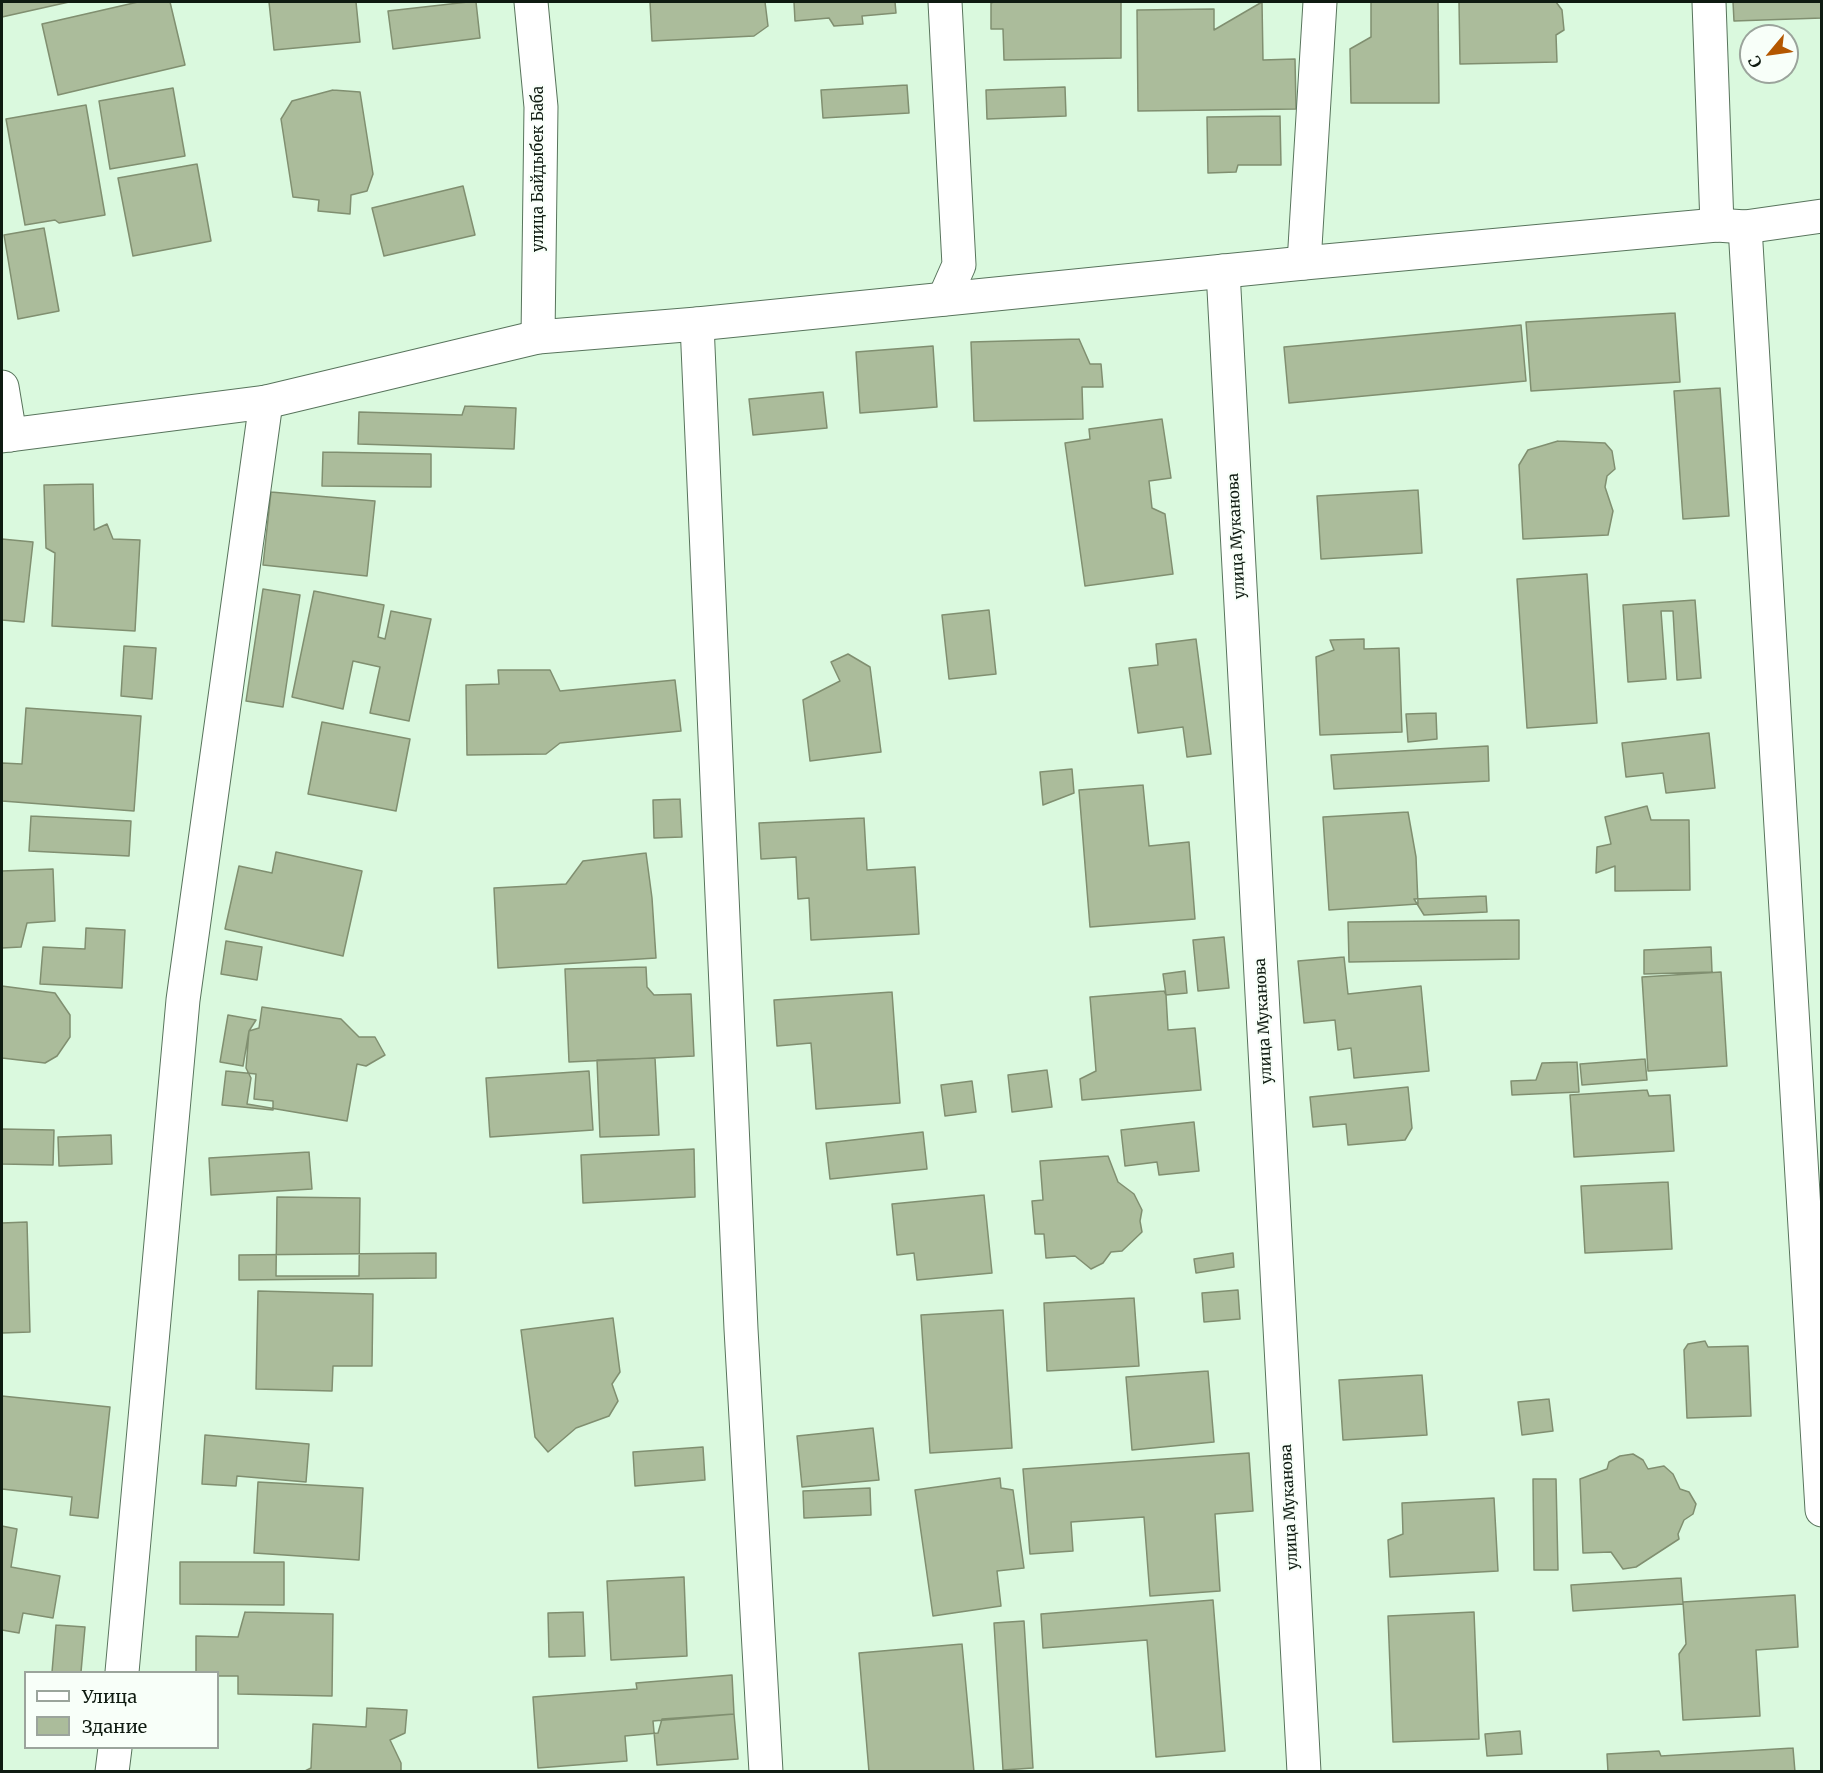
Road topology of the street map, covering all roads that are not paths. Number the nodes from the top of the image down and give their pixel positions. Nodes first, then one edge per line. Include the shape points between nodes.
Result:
1 (531, 2) edge
2 (945, 2) edge
3 (1320, 2) edge
4 (1709, 2) edge
5 (1821, 216) edge
6 (1731, 226) junction
7 (1304, 263) junction
8 (1223, 271) junction
9 (944, 298) junction
10 (698, 324) junction
11 (538, 337) junction
12 (2, 387) edge
13 (266, 402) junction
14 (6, 436) edge
15 (1821, 1510) edge
16 (122, 1671) edge
17 (115, 1749) edge
18 (112, 1772) edge
19 (766, 1772) edge
20 (1304, 1772) edge

1 - 11 street, улица Байдыбек Баба via 541,107
2 - 9 street via 959,265
3 - 7 street
4 - 6 street
5 - 6 street
6 - 7 street
6 - 15 street
7 - 8 street
8 - 9 street
8 - 20 street, улица Муканова
9 - 10 street
10 - 11 street
10 - 19 street via 741,1317
11 - 13 street
12 - 14 street
13 - 14 street
13 - 16 street via 183,1000
17 - 18 street

